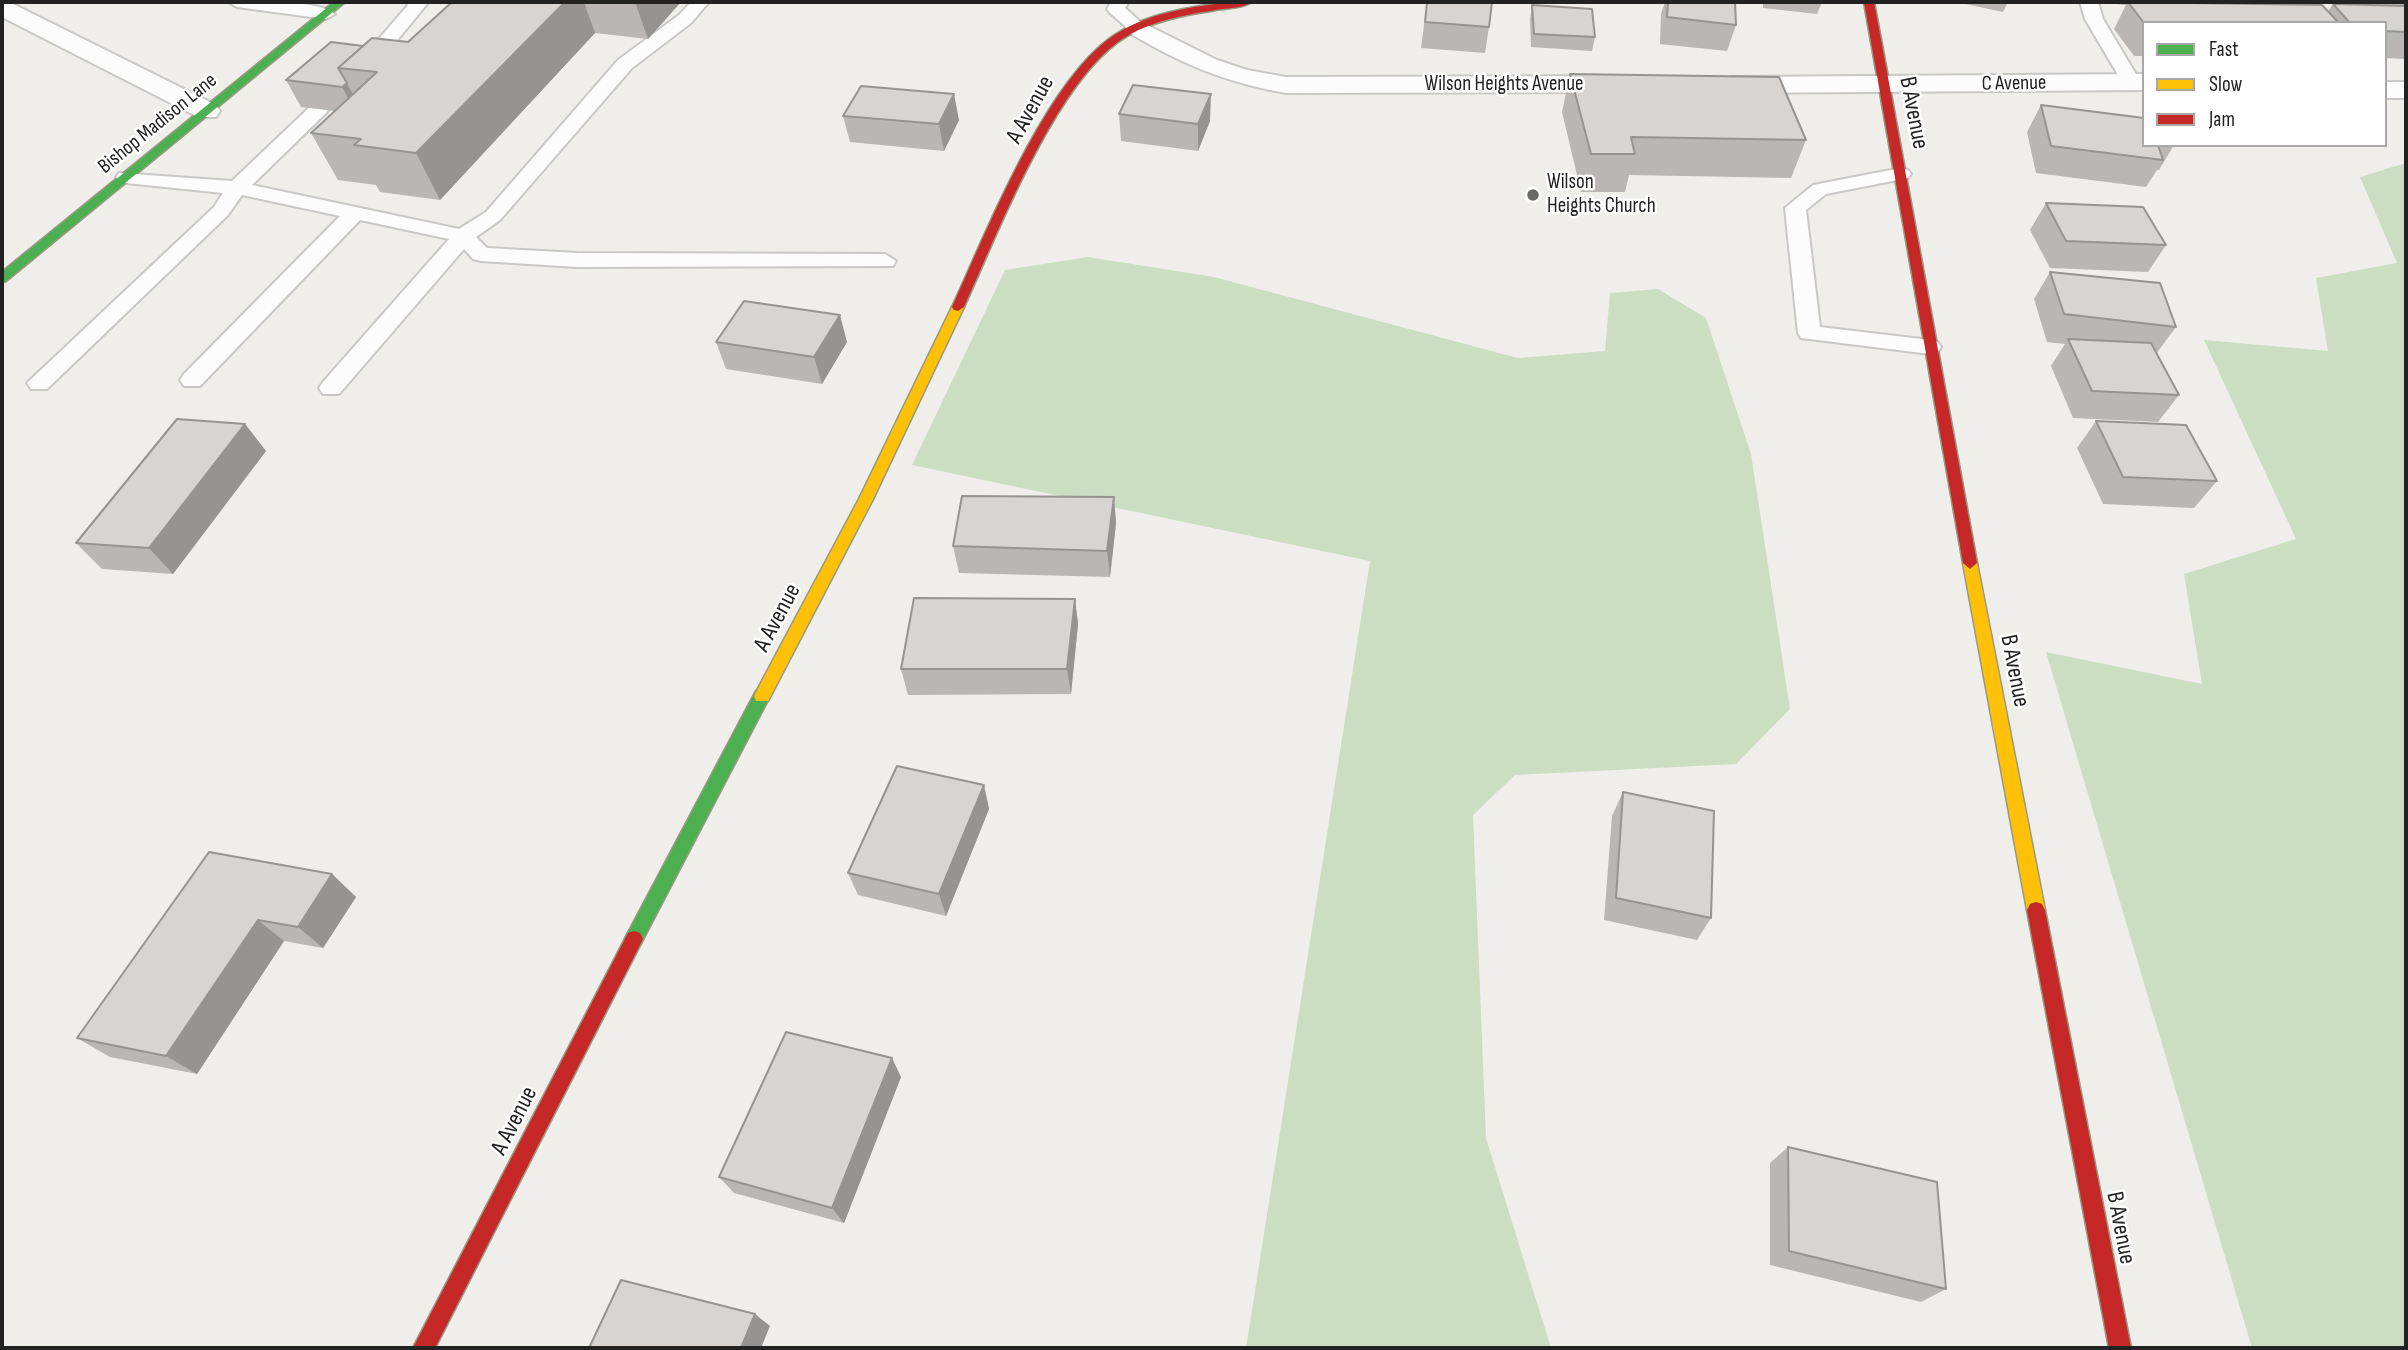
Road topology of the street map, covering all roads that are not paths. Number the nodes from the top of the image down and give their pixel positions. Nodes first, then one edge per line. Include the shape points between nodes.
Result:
1 (237, 2) edge
2 (340, 2) edge
3 (415, 2) edge
4 (700, 2) edge
5 (1120, 2) edge
6 (1247, 2) edge
7 (1869, 2) edge
8 (2089, 2) edge
9 (2, 8) edge
10 (326, 13) junction
11 (1137, 27) junction
12 (363, 71) edge
13 (2138, 82) edge
14 (1637, 85) edge
15 (1706, 85) edge
16 (1884, 86) junction
17 (2387, 90) edge
18 (2406, 90) edge
19 (319, 109) edge
20 (206, 111) junction
21 (1901, 174) junction
22 (126, 177) junction
23 (237, 188) junction
24 (355, 213) junction
25 (463, 236) junction
26 (885, 261) dead end
27 (2, 278) edge
28 (1930, 347) junction
29 (192, 380) dead end
30 (39, 383) dead end
31 (331, 388) dead end
32 (424, 1348) edge
33 (2120, 1348) edge

1 - 10 lane
2 - 10 street, Bishop Madison Lane
3 - 12 lane via 418,4
4 - 25 lane via 685,19 625,64 493,216
5 - 11 lane via 1116,9
6 - 11 street, A Avenue
7 - 16 street, B Avenue
8 - 13 lane via 2094,19
9 - 20 street
10 - 20 street, Bishop Madison Lane
11 - 14 street, Wilson Heights Avenue via 1208,68 1286,85
11 - 32 street, A Avenue via 1086,62 1032,154 866,499
13 - 16 street, C Avenue
15 - 16 street
16 - 21 street, B Avenue
17 - 18 street
19 - 23 lane
20 - 22 street, Bishop Madison Lane
21 - 28 street, B Avenue
21 - 28 lane via 1820,189 1795,208 1809,333
22 - 23 lane
22 - 27 street, Bishop Madison Lane
23 - 24 lane
23 - 30 lane via 220,211
24 - 25 lane
24 - 29 lane
25 - 26 lane via 481,254 577,260
25 - 31 lane
28 - 33 street, B Avenue

